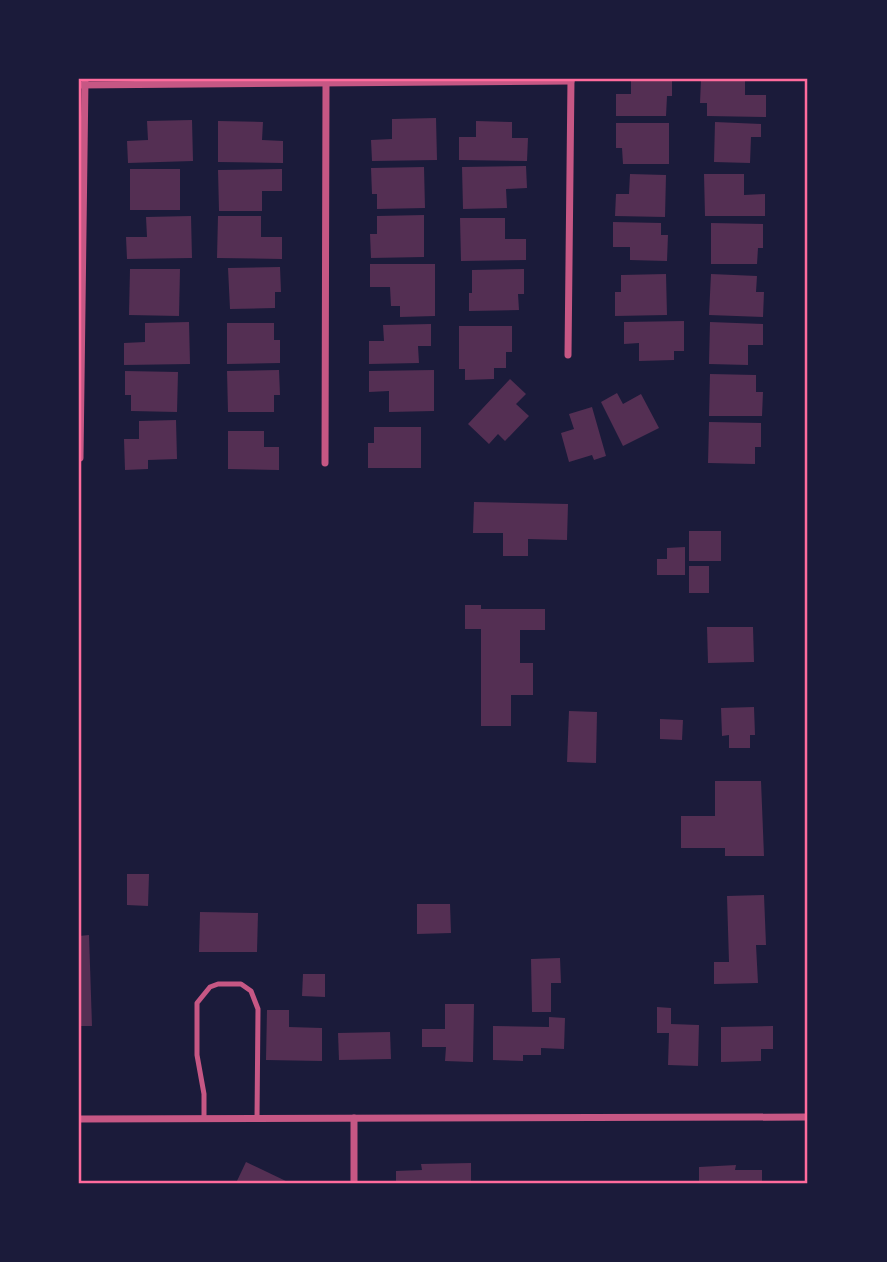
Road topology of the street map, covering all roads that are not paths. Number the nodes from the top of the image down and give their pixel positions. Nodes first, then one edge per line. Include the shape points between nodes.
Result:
1 (571, 80) edge
2 (83, 83) edge
3 (326, 83) junction
4 (80, 327) edge
5 (568, 355) dead end
6 (80, 458) edge
7 (325, 463) dead end
8 (808, 1117) edge
9 (354, 1118) junction
10 (79, 1119) edge
11 (204, 1119) junction
12 (257, 1119) junction
13 (354, 1183) edge

1 - 3 street
1 - 5 street
2 - 3 street
2 - 4 street
3 - 7 street
4 - 6 street
8 - 9 street
9 - 12 street
9 - 13 street
10 - 11 street
11 - 12 street
11 - 12 lane via 197,1003 210,987 241,984 251,991 258,1009

